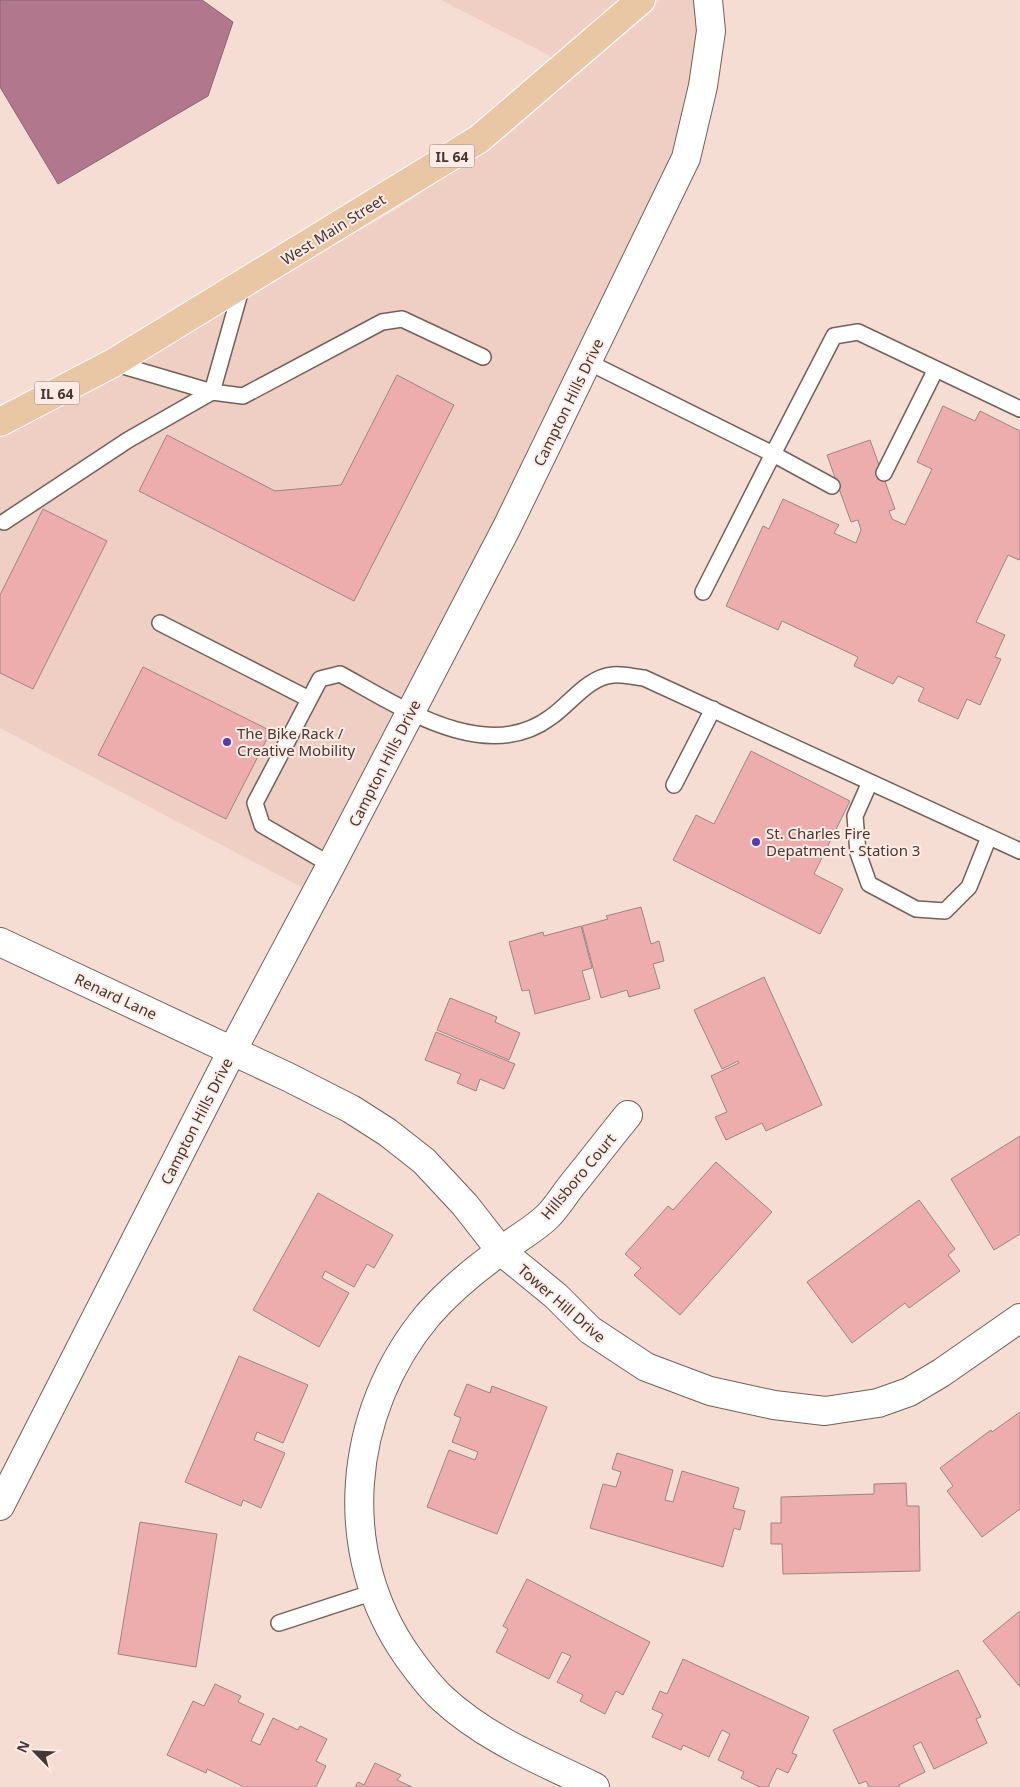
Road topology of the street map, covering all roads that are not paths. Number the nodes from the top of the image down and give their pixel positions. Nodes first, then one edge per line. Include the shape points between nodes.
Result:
1 (641, 0) edge
2 (708, 0) edge
3 (242, 284) junction
4 (483, 357) dead end
5 (588, 362) junction
6 (113, 364) junction
7 (936, 369) junction
8 (212, 392) junction
9 (1020, 409) edge
10 (0, 422) edge
11 (773, 454) junction
12 (884, 473) dead end
13 (832, 486) dead end
14 (1, 523) edge
15 (703, 592) dead end
16 (160, 623) dead end
17 (309, 699) junction
18 (713, 709) junction
19 (411, 712) junction
20 (870, 782) junction
21 (674, 785) dead end
22 (989, 837) junction
23 (1020, 851) edge
24 (332, 864) junction
25 (0, 942) edge
26 (232, 1050) junction
27 (628, 1115) dead end
28 (501, 1250) junction
29 (1020, 1318) edge
30 (0, 1506) edge
31 (374, 1592) junction
32 (279, 1623) dead end
33 (595, 1787) edge

1 - 3 main road, West Main Street / IL 64 via 479,139
2 - 5 street, Campton Hills Drive via 711,31 704,86 686,158
3 - 6 main road, West Main Street / IL 64
3 - 8 lane
4 - 8 lane via 402,319 382,322 243,396
5 - 11 lane
5 - 19 street, Campton Hills Drive
6 - 8 lane
6 - 10 main road, West Main Street / IL 64
7 - 9 lane
7 - 11 lane via 858,332 834,336
7 - 12 lane
8 - 14 lane via 128,440
11 - 13 lane
11 - 15 lane
16 - 17 lane
17 - 19 lane via 320,679 340,674
17 - 24 lane via 255,803 262,825
18 - 19 lane via 644,678 613,675 592,682 550,718 524,733 479,735 452,730
18 - 20 lane
18 - 21 lane
19 - 24 street, Campton Hills Drive
20 - 22 lane
20 - 22 lane via 856,816 858,853 869,884 916,909 945,911 969,887
22 - 23 lane
24 - 26 street, Campton Hills Drive
25 - 26 street, Renard Lane
26 - 28 street, Tower Hill Drive via 351,1109 387,1132 424,1161
26 - 30 street, Campton Hills Drive
27 - 28 street, Hillsboro Court via 547,1217
28 - 29 street, Tower Hill Drive via 556,1296 590,1330 646,1367 710,1391 774,1406 825,1411 878,1403 909,1392
28 - 31 street, Hillsboro Court via 428,1315 397,1362 374,1408 360,1469 358,1502 365,1564
31 - 32 lane
31 - 33 street, Hillsboro Court via 387,1625 441,1697 501,1742

